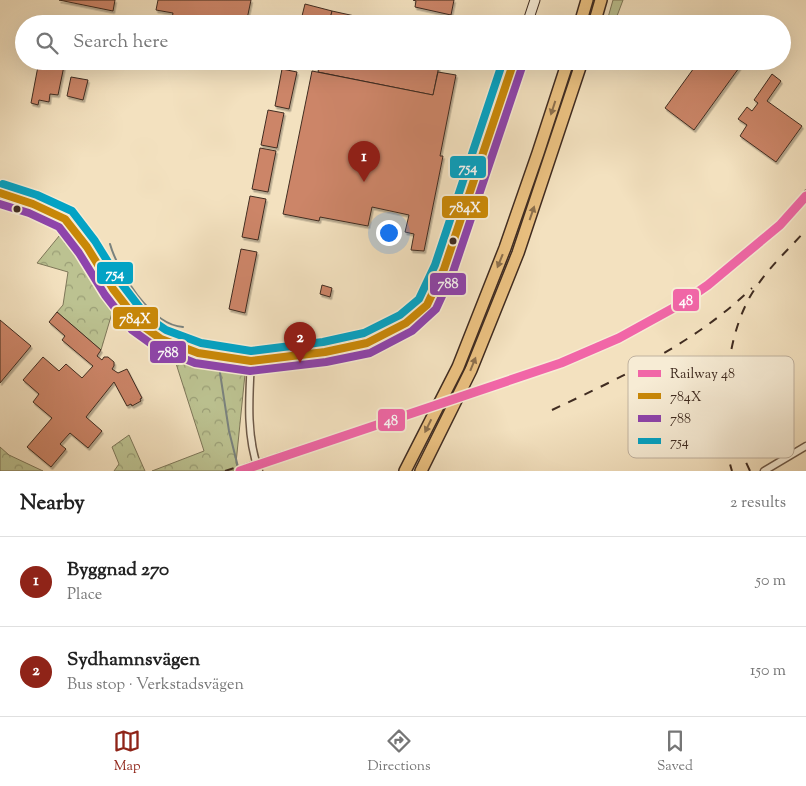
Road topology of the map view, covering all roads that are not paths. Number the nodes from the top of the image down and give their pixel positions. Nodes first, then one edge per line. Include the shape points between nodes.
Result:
1 (535, 0) edge
2 (587, 0) edge
3 (601, 0) edge
4 (530, 15) edge
5 (583, 15) edge
6 (597, 15) edge
7 (511, 70) edge
8 (565, 70) edge
9 (579, 70) edge
10 (3, 196) edge
11 (251, 361) junction
12 (806, 446) edge
13 (794, 453) edge
14 (786, 458) edge
15 (259, 471) edge
16 (405, 471) edge
17 (421, 471) edge
18 (764, 471) edge

1 - 4 main road
2 - 5 highway
3 - 6 highway
7 - 11 main road via 444,269 427,305 406,323 367,343
8 -> 16 highway via 505,248 458,367
17 -> 9 highway via 471,370 518,253
10 - 11 main road via 33,204 65,219 140,324 161,339 198,353
11 - 15 street via 250,436
12 - 13 street
14 - 18 street

